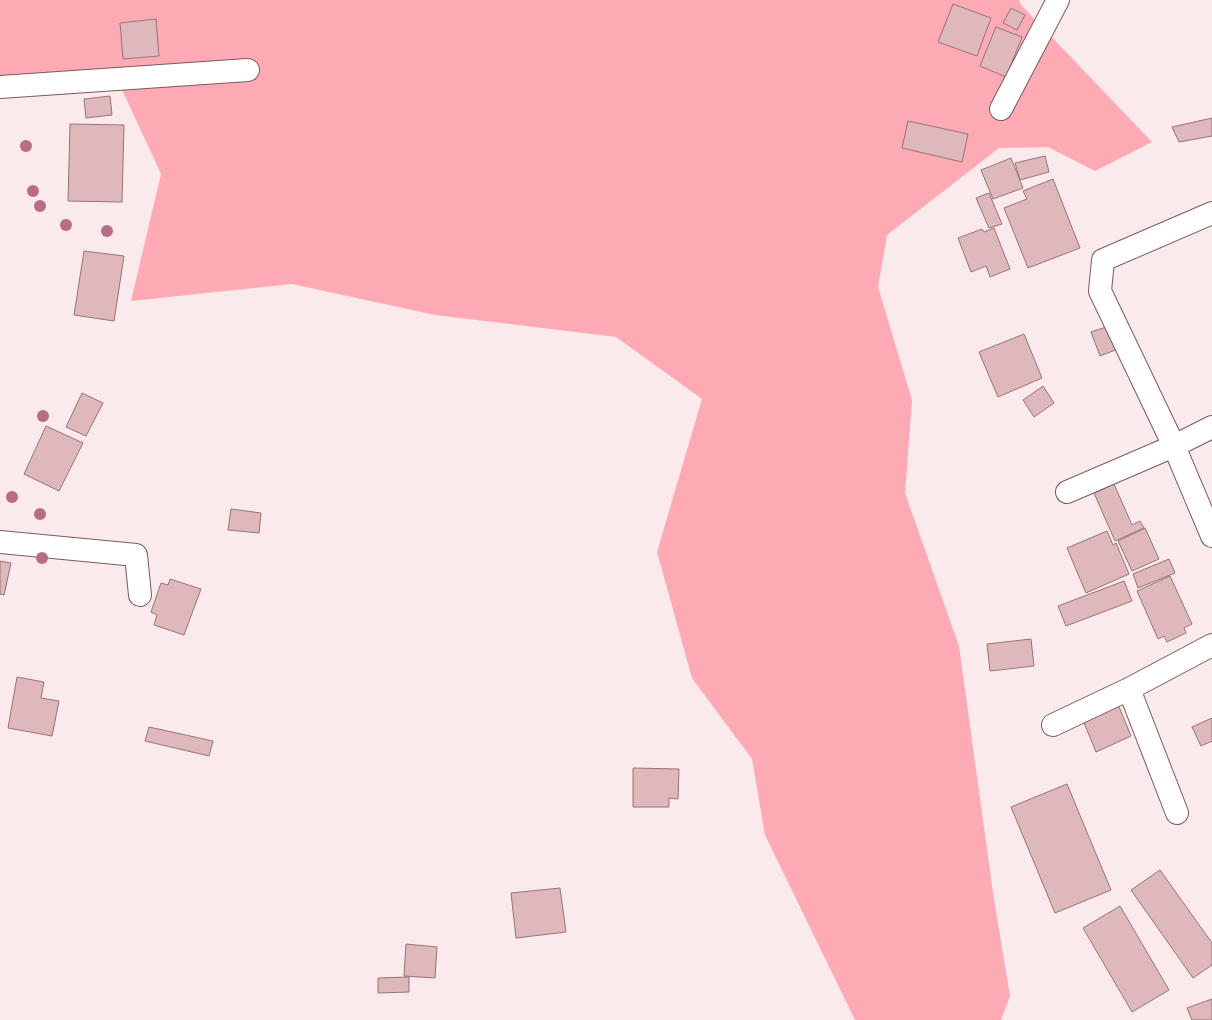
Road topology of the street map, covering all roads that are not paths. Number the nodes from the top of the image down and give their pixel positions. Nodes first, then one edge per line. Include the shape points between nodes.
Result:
1 (1058, 0) edge
2 (248, 70) dead end
3 (0, 87) edge
4 (1001, 109) dead end
5 (1212, 212) edge
6 (1212, 427) edge
7 (1174, 446) junction
8 (1067, 492) dead end
9 (1212, 536) edge
10 (0, 542) edge
11 (140, 595) dead end
12 (1212, 645) edge
13 (1129, 689) junction
14 (1053, 725) dead end
15 (1177, 813) dead end

1 - 4 street
2 - 3 street
5 - 7 street via 1103,260 1100,291
6 - 7 street
7 - 8 street
7 - 9 street
10 - 11 street via 136,556
12 - 13 street
13 - 14 street
13 - 15 street

